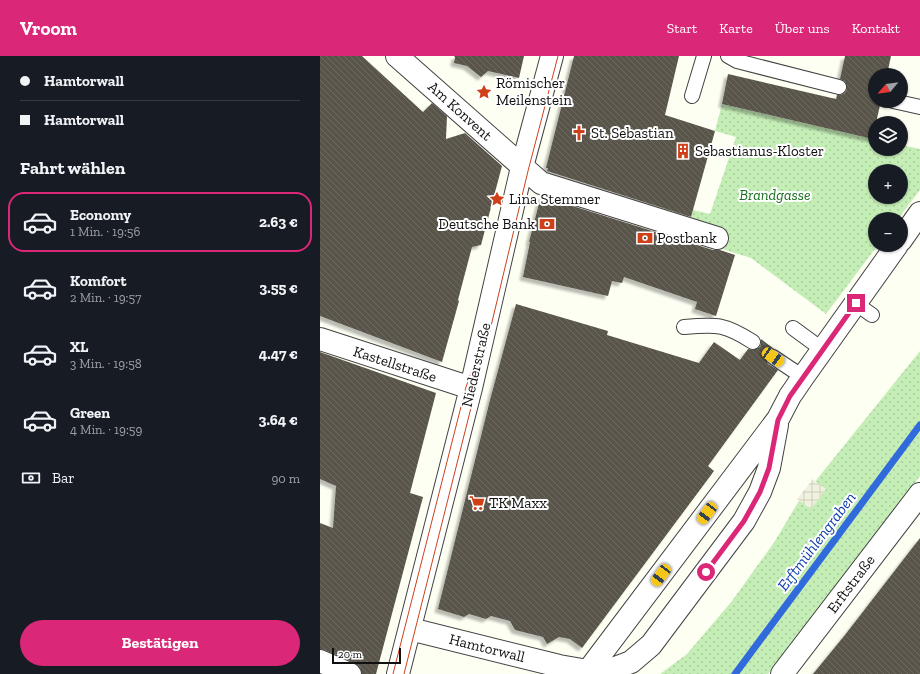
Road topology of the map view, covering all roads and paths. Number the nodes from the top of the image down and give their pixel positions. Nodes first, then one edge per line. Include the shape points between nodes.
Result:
1 (397, 56) edge
2 (552, 56) edge
3 (704, 56) edge
4 (728, 56) edge
5 (839, 87) dead end
6 (692, 96) dead end
7 (908, 105) edge
8 (920, 108) edge
9 (522, 167) junction
10 (920, 213) edge
11 (908, 230) edge
12 (717, 238) dead end
13 (893, 252) edge
14 (684, 327) dead end
15 (793, 328) dead end
16 (320, 339) edge
17 (753, 342) dead end
18 (823, 350) junction
19 (773, 357) dead end
20 (803, 377) junction
21 (470, 388) junction
22 (778, 420) junction
23 (920, 494) edge
24 (410, 629) junction
25 (320, 661) edge
26 (588, 672) edge
27 (350, 674) edge
28 (398, 674) edge
29 (782, 674) edge

1 - 9 street, Am Konvent
2 - 9 street, Niederstraße
3 - 6 lane
4 - 5 lane via 737,61
7 - 8 lane
9 - 12 street, Am Konvent via 541,183
9 - 21 street, Niederstraße
10 - 11 street
13 - 18 street, Hamtorwall via 864,309
14 - 17 lane via 710,324 730,328
15 - 18 lane
16 - 21 street, Kastellstraße
18 - 20 street, Hamtorwall
19 - 20 lane
20 - 22 street, Hamtorwall
21 - 24 street, Niederstraße
22 - 26 street, Hamtorwall
22 - 26 street, Hamtorwall via 769,468 760,492 744,521 689,596 651,645 631,662 610,670
23 - 29 street, Erftstraße
24 - 26 street, Hamtorwall
24 - 28 street, Niederstraße
25 - 27 street

